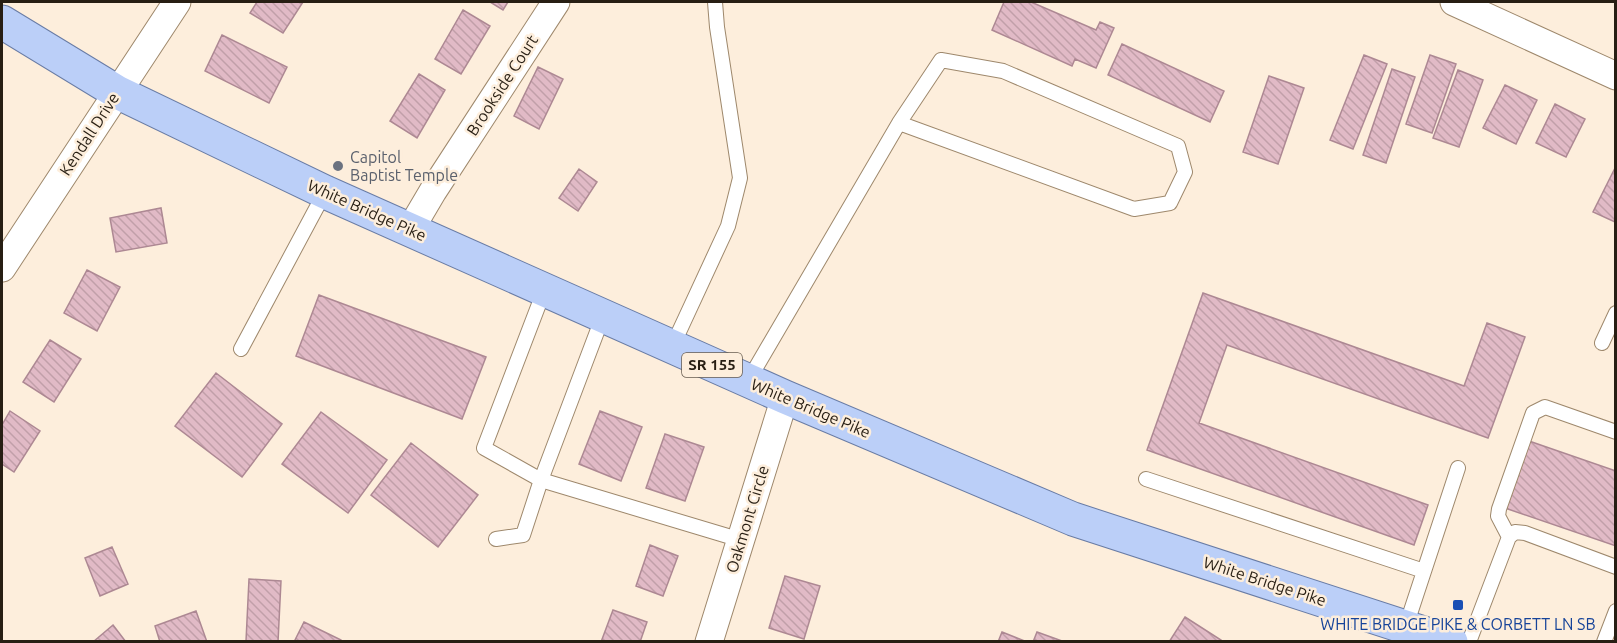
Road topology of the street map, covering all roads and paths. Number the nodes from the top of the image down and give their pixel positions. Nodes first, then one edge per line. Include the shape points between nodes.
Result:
1 (177, 2) edge
2 (556, 2) edge
3 (715, 2) edge
4 (1454, 2) edge
5 (1484, 8) edge
6 (2, 22) edge
7 (1616, 76) edge
8 (117, 92) junction
9 (898, 123) junction
10 (325, 192) junction
11 (410, 230) junction
12 (2, 268) edge
13 (544, 291) junction
14 (1616, 313) edge
15 (603, 316) junction
16 (1602, 343) dead end
17 (672, 347) junction
18 (241, 349) dead end
19 (748, 381) junction
20 (785, 397) junction
21 (1616, 432) edge
22 (1458, 468) dead end
23 (1146, 479) dead end
24 (542, 480) junction
25 (1509, 537) junction
26 (496, 539) dead end
27 (741, 540) junction
28 (1616, 567) edge
29 (1424, 571) junction
30 (1616, 611) edge
31 (1406, 626) junction
32 (709, 642) edge
33 (1451, 642) edge
34 (1469, 642) edge
35 (1604, 642) edge

1 - 8 street, Kendall Drive
2 - 11 street, Brookside Court
3 - 17 lane via 740,178 728,226
4 - 5 street
5 - 7 street
6 - 8 main road, White Bridge Pike / SR 155
8 - 10 main road, White Bridge Pike / SR 155
8 - 12 street, Kendall Drive
9 - 9 lane via 941,60 1003,71 1178,146 1185,172 1170,203 1134,209
9 - 19 lane
10 - 11 main road, White Bridge Pike / SR 155
10 - 18 lane
11 - 13 main road, White Bridge Pike / SR 155
13 - 15 main road, White Bridge Pike / SR 155
13 - 24 lane via 484,448
14 - 16 lane
15 - 17 main road, White Bridge Pike / SR 155
15 - 24 lane
17 - 19 main road, White Bridge Pike / SR 155
19 - 20 main road, White Bridge Pike / SR 155
20 - 27 street, Oakmont Circle
20 - 31 main road, White Bridge Pike / SR 155 via 1073,519
21 - 25 lane via 1545,407 1533,413 1499,509 1498,516
22 - 29 lane
23 - 29 lane
24 - 26 lane via 523,535
24 - 27 lane
25 - 28 lane via 1515,532 1525,533
25 - 34 lane
27 - 32 street, Oakmont Circle
29 - 31 lane
30 - 35 lane
31 - 33 main road, White Bridge Pike / SR 155

